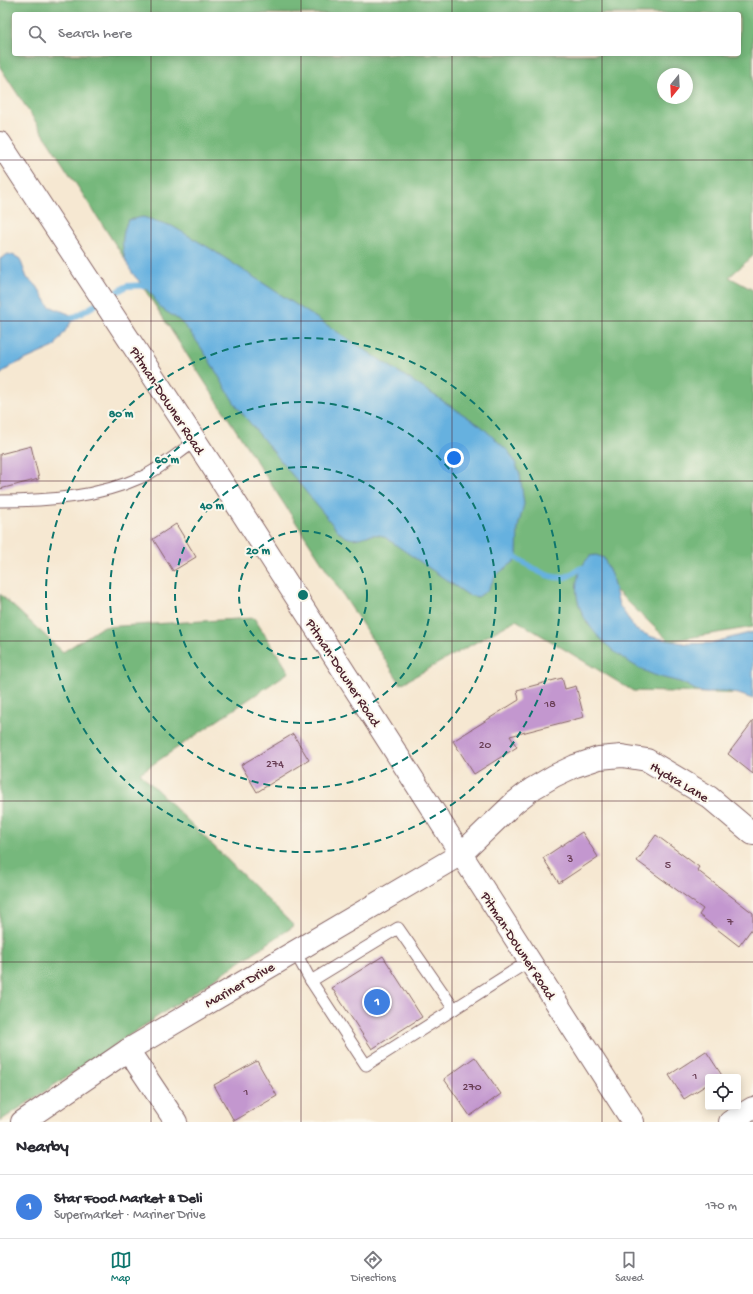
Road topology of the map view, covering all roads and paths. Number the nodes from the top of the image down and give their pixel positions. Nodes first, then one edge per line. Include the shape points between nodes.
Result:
1 (0, 143) edge
2 (196, 441) junction
3 (0, 501) edge
4 (753, 834) edge
5 (461, 854) junction
6 (295, 952) junction
7 (530, 961) junction
8 (311, 981) junction
9 (454, 1009) junction
10 (128, 1050) junction
11 (753, 1108) edge
12 (22, 1122) edge
13 (176, 1122) edge
14 (633, 1122) edge
15 (730, 1122) edge

1 - 2 street, Pitman-Downer Road
2 - 3 lane via 143,477 97,493 37,501
2 - 5 street, Pitman-Downer Road
4 - 5 street, Hydra Lane via 728,812 688,784 647,760 622,756 598,758 554,776 514,803
5 - 6 street, Mariner Drive
5 - 7 street, Pitman-Downer Road
6 - 8 lane
6 - 10 street, Mariner Drive
7 - 9 lane
7 - 14 street, Pitman-Downer Road
8 - 9 lane via 398,928
8 - 9 lane via 366,1065
10 - 12 street, Mariner Drive
10 - 13 street
11 - 15 street

